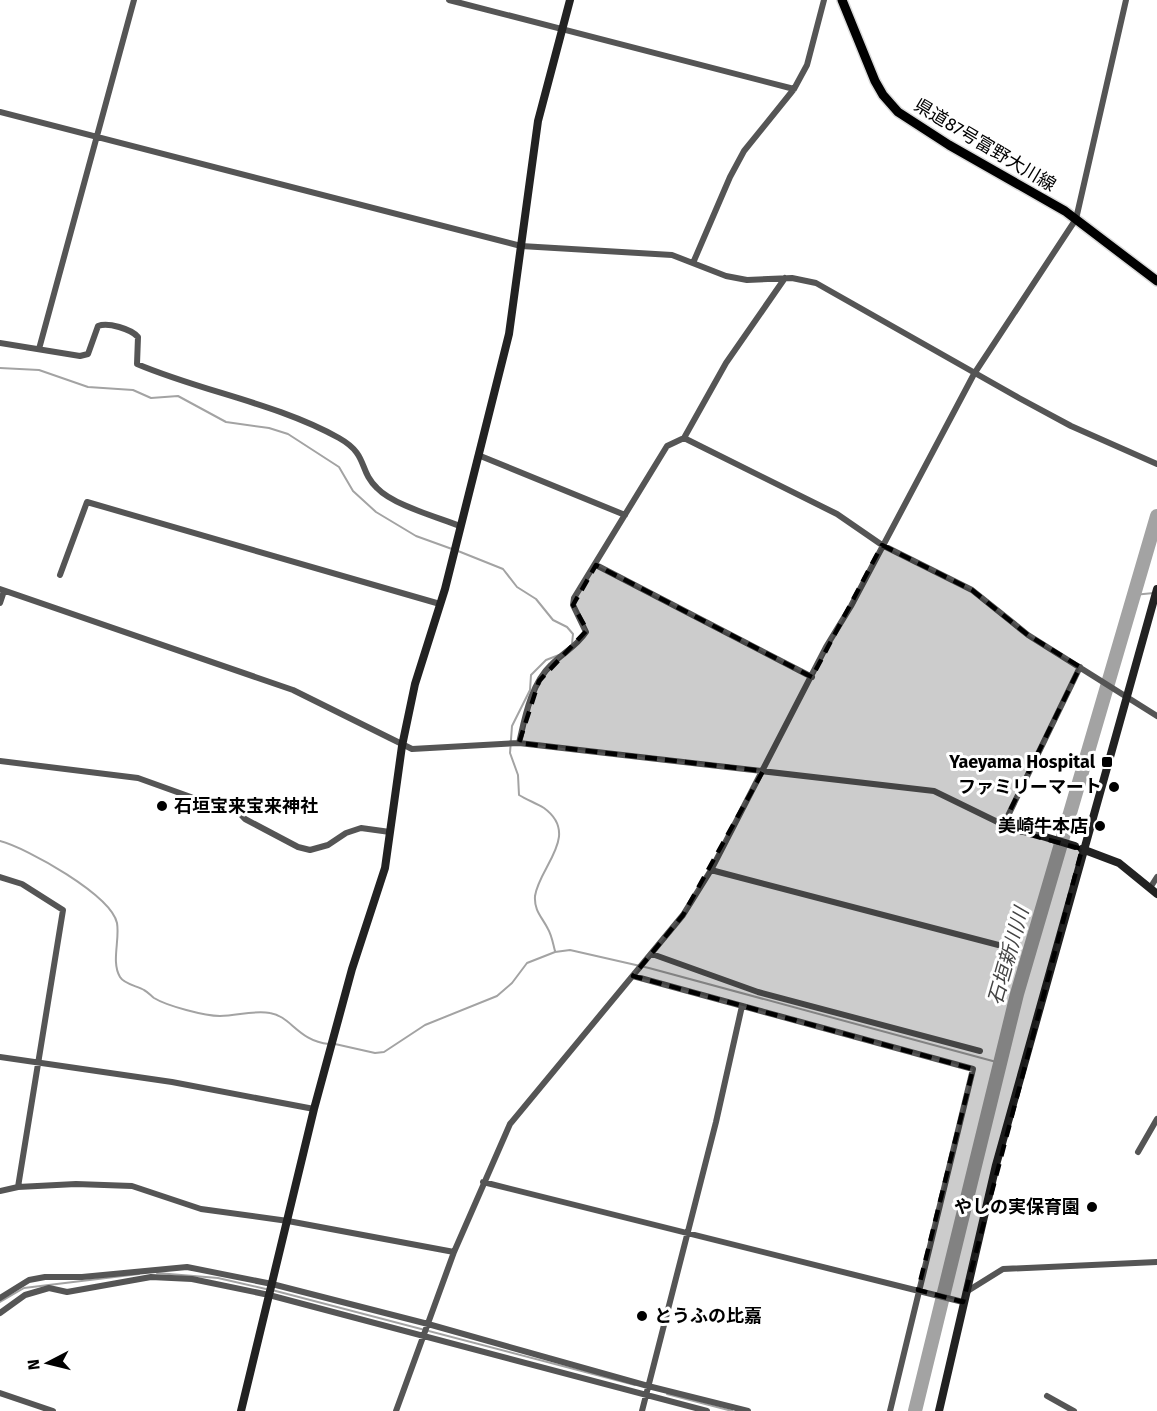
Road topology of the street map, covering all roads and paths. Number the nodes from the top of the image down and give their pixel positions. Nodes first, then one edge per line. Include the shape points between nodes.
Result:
1 (134, 0) edge
2 (449, 0) edge
3 (570, 0) edge
4 (824, 0) edge
5 (842, 0) edge
6 (1126, 0) edge
7 (561, 30) junction
8 (794, 89) junction
9 (0, 112) edge
10 (97, 137) junction
11 (1076, 219) junction
12 (521, 246) junction
13 (693, 263) junction
14 (785, 278) junction
15 (1157, 280) edge
16 (0, 343) edge
17 (39, 349) junction
18 (974, 374) junction
19 (684, 438) junction
20 (478, 455) junction
21 (1157, 464) edge
22 (625, 515) junction
23 (460, 526) junction
24 (882, 545) junction
25 (596, 565) junction
26 (60, 575) dead end
27 (1157, 589) edge
28 (2, 590) edge
29 (0, 603) edge
30 (440, 604) junction
31 (1080, 667) junction
32 (812, 676) junction
33 (1122, 694) junction
34 (1157, 716) edge
35 (519, 743) junction
36 (402, 746) junction
37 (0, 761) edge
38 (763, 771) junction
39 (1004, 824) junction
40 (390, 832) junction
41 (1042, 836) joint
42 (1078, 847) junction
43 (711, 870) junction
44 (0, 877) edge
45 (1157, 877) edge
46 (1154, 891) edge
47 (1010, 948) dead end
48 (652, 954) junction
49 (633, 976) junction
50 (742, 1006) junction
51 (980, 1051) dead end
52 (0, 1057) edge
53 (37, 1063) junction
54 (314, 1109) junction
55 (1157, 1119) edge
56 (1138, 1152) dead end
57 (483, 1182) junction
58 (18, 1187) junction
59 (0, 1191) edge
60 (288, 1221) junction
61 (688, 1232) junction
62 (454, 1252) junction
63 (1157, 1262) edge
64 (272, 1284) junction
65 (918, 1290) junction
66 (965, 1292) junction
67 (269, 1295) junction
68 (0, 1298) edge
69 (963, 1302) junction
70 (0, 1313) edge
71 (428, 1324) junction
72 (422, 1335) junction
73 (648, 1386) junction
74 (0, 1393) edge
75 (645, 1395) junction
76 (1047, 1396) dead end
77 (53, 1411) edge
78 (241, 1411) edge
79 (396, 1411) edge
80 (642, 1411) edge
81 (707, 1411) edge
82 (748, 1411) edge
83 (890, 1411) edge
84 (939, 1411) edge
85 (1074, 1411) edge

1 - 10 street
2 - 7 street
3 - 7 street
4 - 8 street via 807,65
5 - 11 main road, 県道87号富野大川線 via 879,88 898,112
6 - 11 street
7 - 8 street
7 - 12 street via 538,121
8 - 13 street via 744,151
9 - 10 street
10 - 12 street
10 - 17 street
11 - 15 main road, 県道87号富野大川線
11 - 18 street
12 - 13 street via 672,255
12 - 20 street via 509,334
13 - 14 street via 747,280
14 - 18 street via 816,283
14 - 19 street via 726,363
16 - 17 street
17 - 23 street via 80,356 92,348 98,326 128,331 138,337 137,364 271,409 328,433 357,449 376,488
18 - 21 street via 1071,426
18 - 24 street
19 - 22 street via 667,446
19 - 24 street via 837,514
20 - 22 street
20 - 23 street
22 - 25 street
23 - 30 street
24 - 31 street via 972,590 1028,635
24 - 32 street
25 - 32 street
25 - 35 street via 573,605 586,632 539,681
26 - 30 street via 87,502
27 - 33 street
28 - 29 street
28 - 36 street via 293,690
30 - 36 street via 415,684
31 - 33 street
31 - 39 street
32 - 38 street
33 - 34 street
33 - 42 street
35 - 36 street via 412,749
35 - 38 street
36 - 40 street
37 - 40 street via 138,778 191,798 229,802 245,819 310,850 361,828
38 - 39 street via 934,791
38 - 43 street
39 - 41 street
40 - 54 street via 385,868 352,969
41 - 42 street
42 - 46 street via 1119,863
42 - 66 street
43 - 47 street
43 - 48 street
44 - 53 street via 21,884 63,910
45 - 46 street
48 - 49 street
48 - 51 street via 758,992
49 - 50 street
49 - 57 street via 510,1124
50 - 61 street
50 - 65 street via 974,1069
52 - 53 street
53 - 54 street via 172,1082
53 - 58 street
54 - 60 street
55 - 56 street
57 - 61 street
57 - 62 street
58 - 59 street
58 - 60 street via 132,1186 201,1209
60 - 62 street
60 - 64 street
61 - 65 street
61 - 73 street
62 - 71 street
63 - 66 street via 1003,1269
64 - 67 street
64 - 68 street via 187,1267 159,1267 29,1280
64 - 71 street
65 - 69 street
65 - 83 street
66 - 69 street
67 - 70 street via 192,1279 152,1277 67,1292 49,1288 25,1295
67 - 72 street
67 - 78 street
69 - 84 street
71 - 72 street
71 - 73 street
72 - 75 street
72 - 79 street
73 - 75 street
73 - 82 street
74 - 77 street
75 - 80 street
75 - 81 street
76 - 85 street

